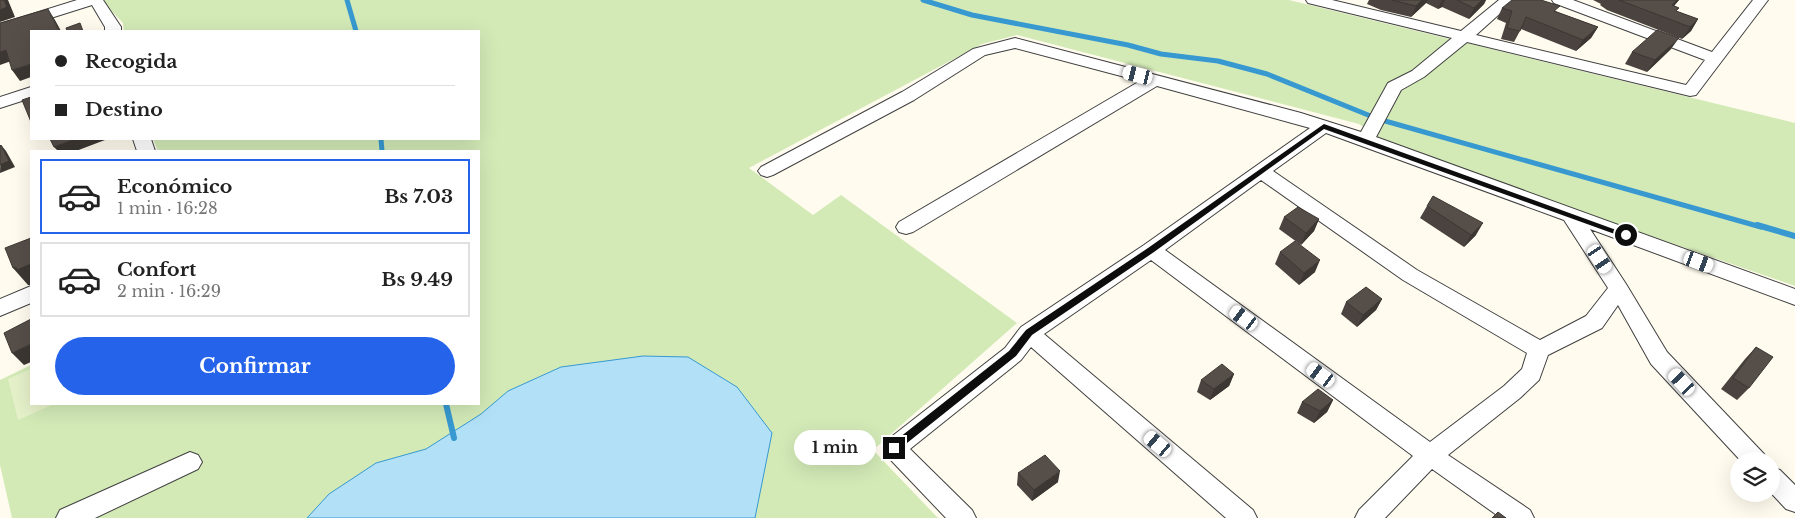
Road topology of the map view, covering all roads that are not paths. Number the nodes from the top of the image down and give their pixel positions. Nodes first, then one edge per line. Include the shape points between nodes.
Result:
1 (94, 0) edge
2 (1313, 0) edge
3 (1508, 0) edge
4 (1559, 0) edge
5 (1761, 0) edge
6 (0, 28) edge
7 (113, 30) edge
8 (1465, 36) junction
9 (1714, 58) junction
10 (1156, 79) junction
11 (30, 92) edge
12 (0, 103) edge
13 (1324, 126) junction
14 (1366, 140) junction
15 (767, 171) dead end
16 (1261, 172) junction
17 (1571, 215) junction
18 (906, 227) dead end
19 (1151, 250) junction
20 (1619, 289) junction
21 (30, 294) edge
22 (1795, 297) edge
23 (0, 308) edge
24 (1029, 333) junction
25 (1539, 350) junction
26 (1748, 452) edge
27 (1430, 455) junction
28 (190, 462) dead end
29 (1780, 486) edge
30 (1795, 500) edge
31 (69, 518) edge
32 (963, 518) edge
33 (1244, 518) edge
34 (1368, 518) edge
35 (1521, 518) edge

1 - 6 street
1 - 7 street
2 - 8 street
3 - 8 street
4 - 9 street
5 - 9 street
8 - 9 street via 1690,91
8 - 14 street via 1418,74 1394,88
10 - 13 street
10 - 15 street via 1015,43 990,48
10 - 18 street
11 - 12 street
13 - 14 street
13 - 16 street
14 - 17 street
16 - 19 street
16 - 25 street via 1410,275
17 - 20 street
17 - 22 street
19 - 24 street
19 - 27 street
20 - 25 street via 1594,322
20 - 26 street via 1659,358
21 - 23 street
24 - 32 street via 1012,354 894,448
24 - 33 street
25 - 27 street via 1531,374
27 - 34 street
27 - 35 street
28 - 31 street
29 - 30 street

